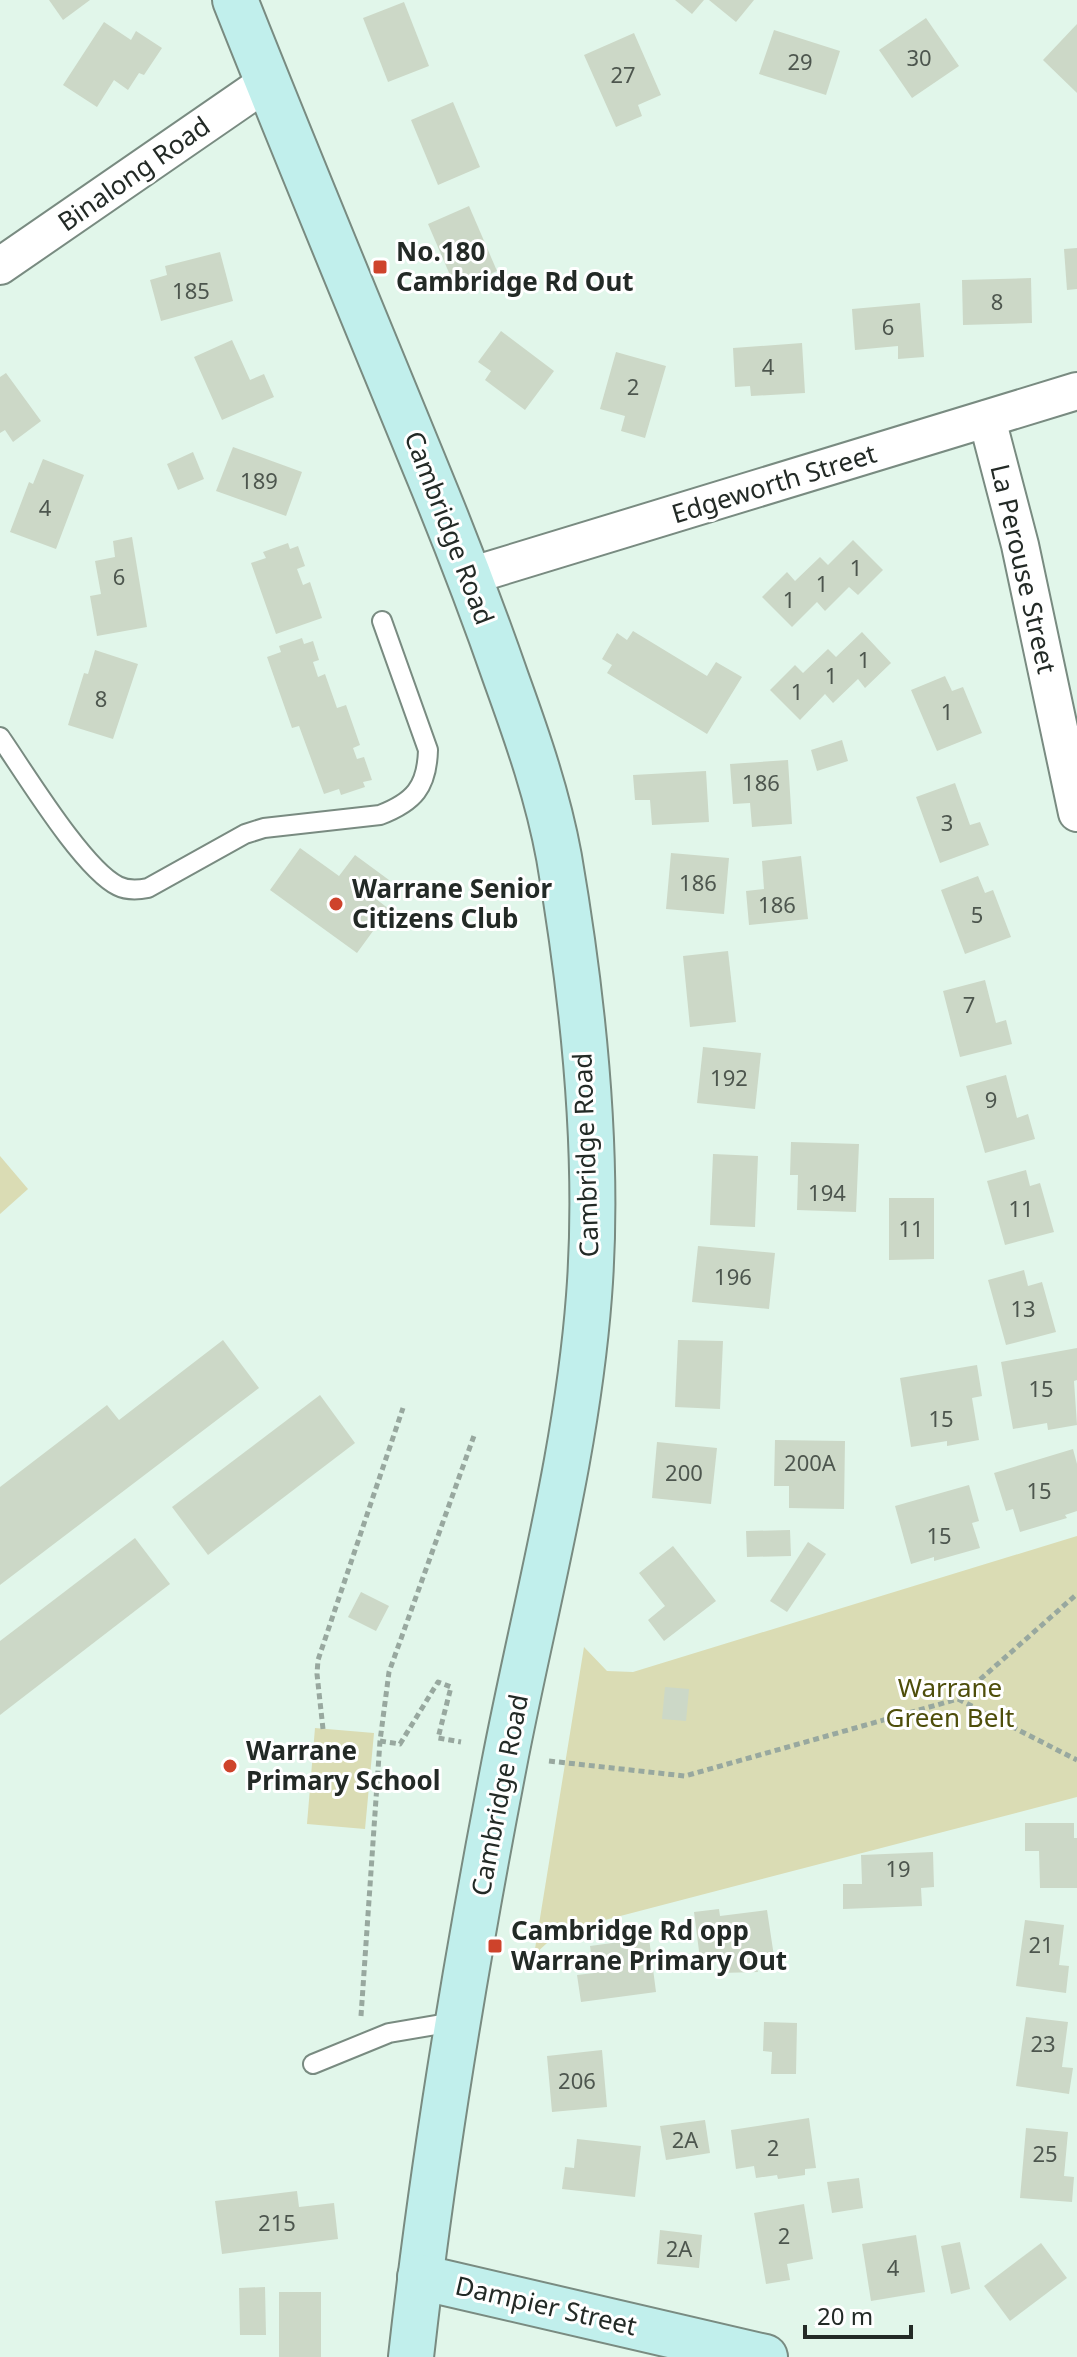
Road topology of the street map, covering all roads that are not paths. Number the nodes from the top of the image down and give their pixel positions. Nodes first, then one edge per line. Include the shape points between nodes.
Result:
1 (235, 0) edge
2 (267, 82) junction
3 (0, 266) edge
4 (1077, 391) edge
5 (987, 419) junction
6 (470, 576) junction
7 (382, 621) dead end
8 (0, 737) edge
9 (1077, 813) edge
10 (459, 2021) junction
11 (313, 2064) dead end
12 (420, 2277) junction
13 (411, 2357) edge
14 (765, 2357) edge

1 - 2 main road, Cambridge Road
2 - 3 street, Binalong Road
2 - 6 main road, Cambridge Road
4 - 5 street, Edgeworth Street
5 - 6 street, Edgeworth Street
5 - 9 street, La Perouse Street via 1020,545
6 - 10 main road, Cambridge Road via 526,735 558,854 588,1096 591,1201 589,1295 574,1418
7 - 8 lane via 428,750 427,771 410,799 380,815 245,834 148,888 120,888 89,862
10 - 11 lane via 389,2033
10 - 12 main road, Cambridge Road
12 - 13 main road, Cambridge Road
12 - 14 main road, Dampier Street

